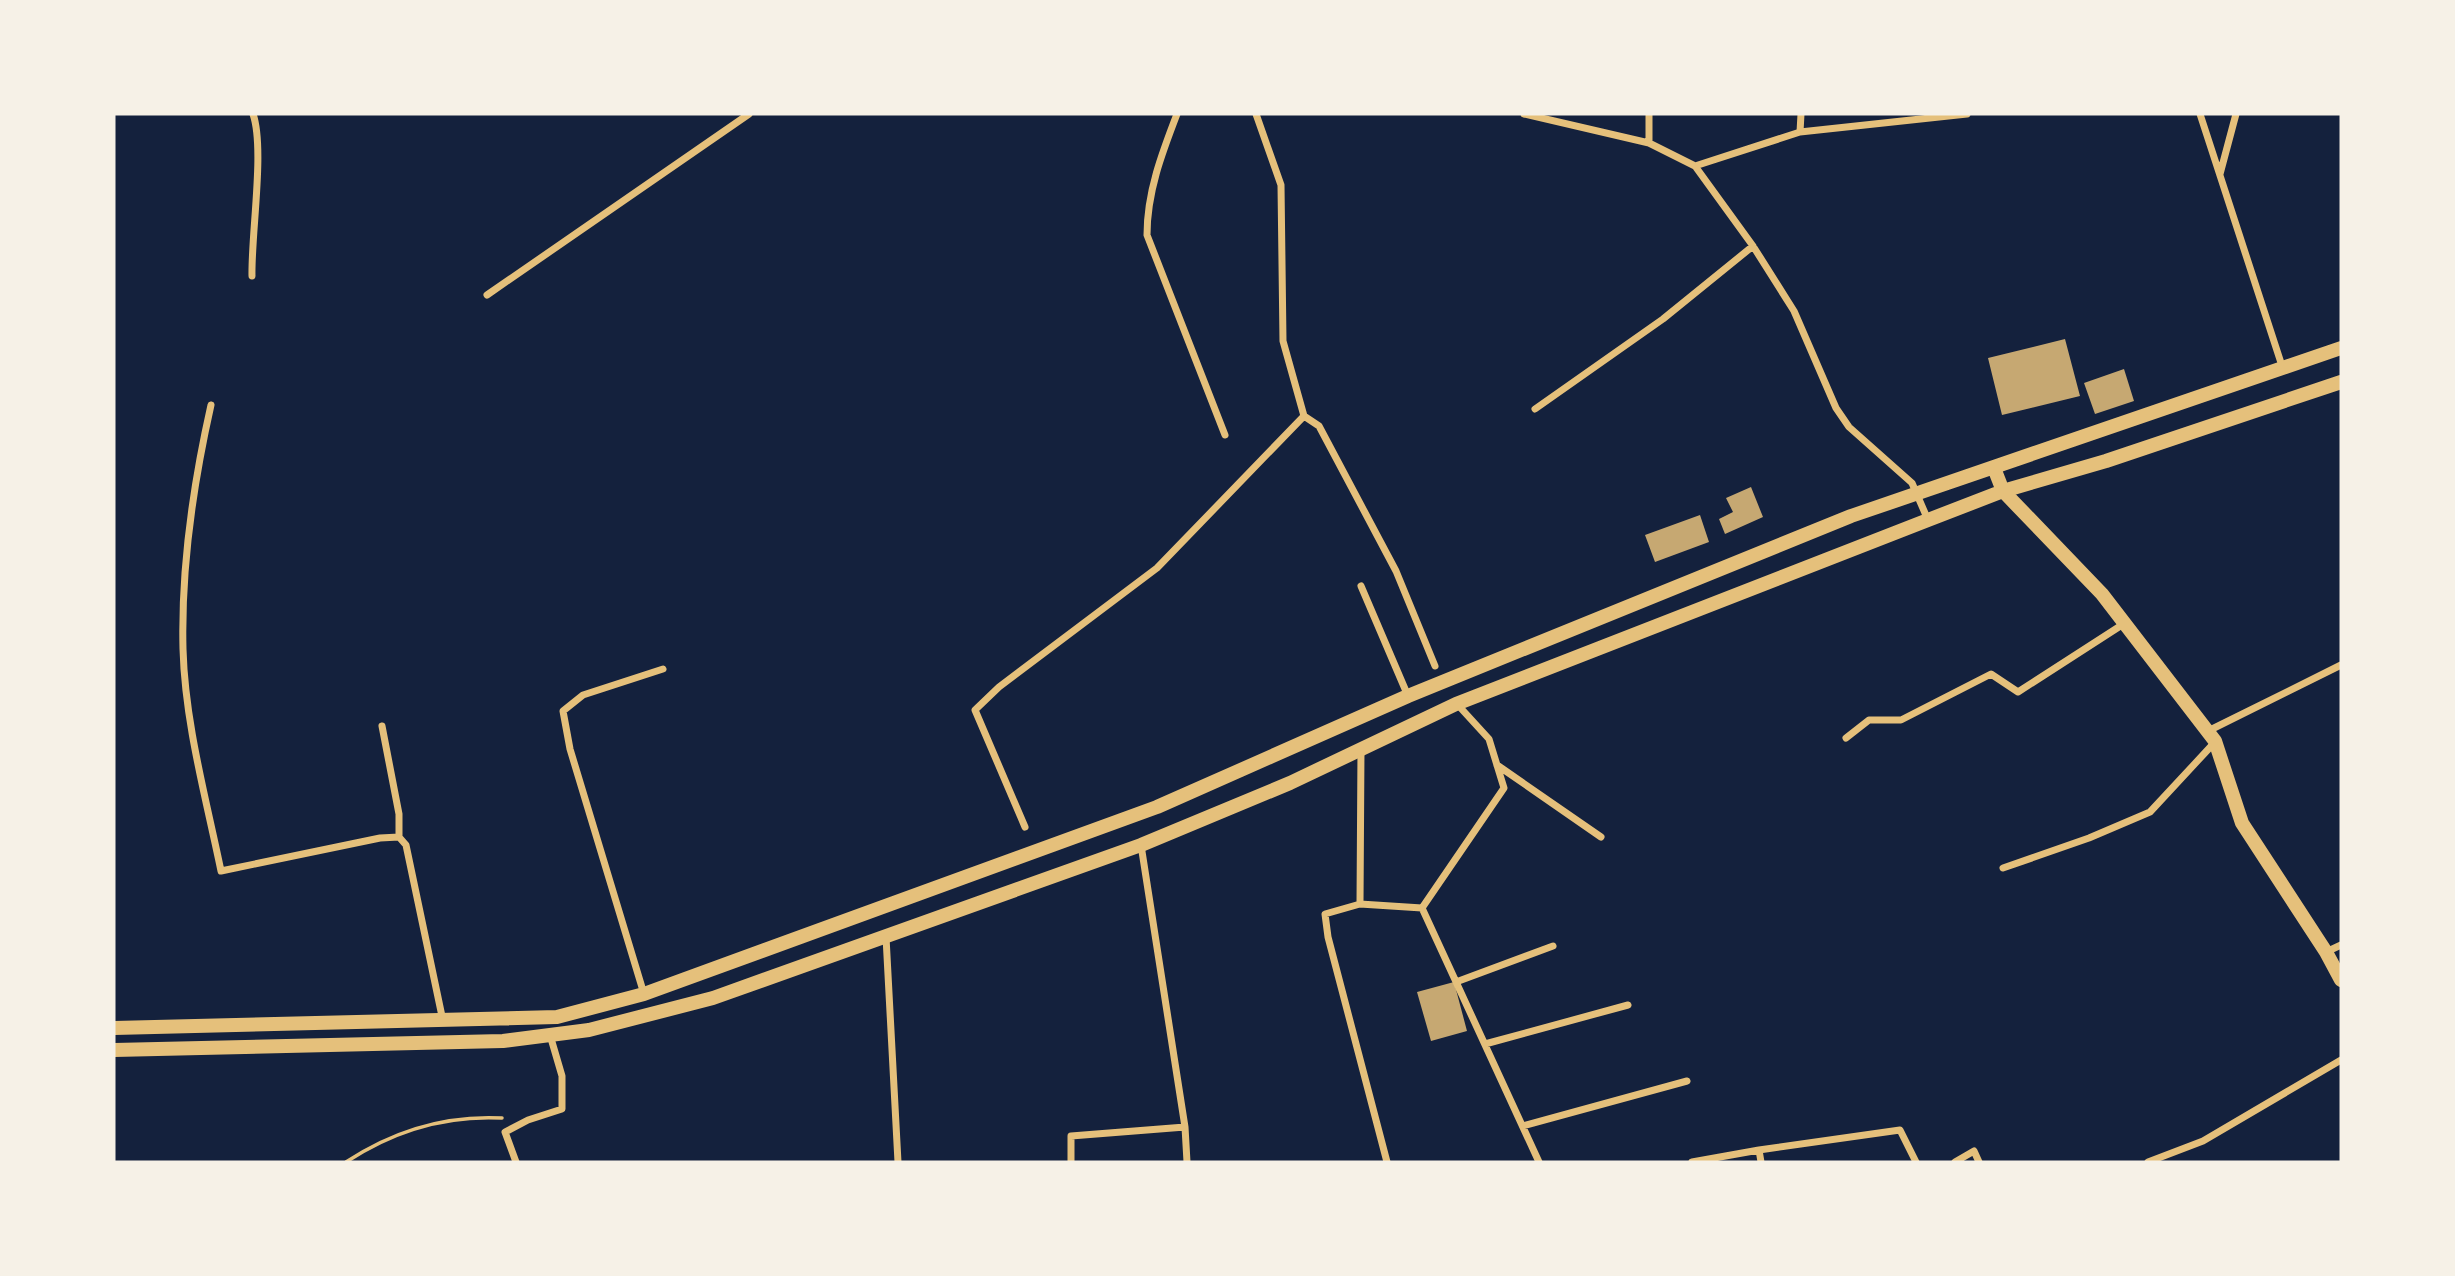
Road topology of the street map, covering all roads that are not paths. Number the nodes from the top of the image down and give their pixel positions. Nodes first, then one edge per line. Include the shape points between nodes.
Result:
1 (253, 114) edge
2 (749, 114) edge
3 (1177, 114) edge
4 (1256, 114) edge
5 (1524, 114) edge
6 (1649, 114) edge
7 (1801, 114) edge
8 (1967, 114) edge
9 (2200, 114) edge
10 (2236, 114) edge
11 (1800, 132) junction
12 (1649, 143) junction
13 (1695, 166) junction
14 (2220, 175) junction
15 (1753, 246) junction
16 (252, 276) dead end
17 (487, 295) dead end
18 (2341, 348) edge
19 (2283, 369) junction
20 (2341, 382) edge
21 (211, 405) dead end
22 (1535, 409) dead end
23 (1304, 416) junction
24 (1225, 435) dead end
25 (1994, 468) junction
26 (2003, 491) junction
27 (1917, 494) junction
28 (1928, 520) junction
29 (1361, 586) dead end
30 (2125, 623) junction
31 (2341, 665) edge
32 (1435, 666) dead end
33 (663, 669) dead end
34 (1408, 696) junction
35 (1456, 704) junction
36 (382, 726) dead end
37 (2211, 736) junction
38 (1846, 738) dead end
39 (1362, 748) junction
40 (1496, 765) junction
41 (1025, 827) dead end
42 (399, 837) junction
43 (1601, 837) dead end
44 (1141, 845) junction
45 (2003, 868) dead end
46 (1360, 904) junction
47 (1422, 908) junction
48 (886, 936) junction
49 (2341, 945) edge
50 (1553, 946) dead end
51 (2326, 952) junction
52 (2341, 980) edge
53 (1456, 982) junction
54 (644, 994) junction
55 (1628, 1005) dead end
56 (398, 1022) junction
57 (443, 1022) junction
58 (114, 1028) edge
59 (550, 1035) junction
60 (398, 1043) junction
61 (1485, 1044) junction
62 (114, 1051) edge
63 (2341, 1060) edge
64 (1687, 1081) dead end
65 (1524, 1126) junction
66 (1185, 1127) junction
67 (1759, 1150) junction
68 (516, 1162) edge
69 (898, 1162) edge
70 (1071, 1162) edge
71 (1187, 1162) edge
72 (1387, 1162) edge
73 (1539, 1162) edge
74 (1692, 1162) edge
75 (1761, 1162) edge
76 (1916, 1162) edge
77 (1955, 1162) edge
78 (1979, 1162) edge
79 (2148, 1162) edge

1 - 16 street via 257,169
2 - 17 street
3 - 24 street via 1158,162 1147,235
4 - 23 street via 1281,185 1283,341
5 - 12 street
6 - 12 street
7 - 11 street
8 - 11 street
9 - 14 street
10 - 14 street
11 - 13 street
12 - 13 street
13 - 15 street
14 - 19 street
15 - 22 street via 1664,319
15 - 27 street via 1794,311 1836,408 1849,427 1912,483
18 - 19 main road
19 - 25 main road
20 - 26 main road
21 - 42 street via 192,491 183,650 191,723 221,871
23 - 32 street via 1319,426 1396,571
23 - 41 street via 1157,568 975,710
25 - 26 main road
25 - 27 main road
26 - 28 main road
26 - 30 main road
27 - 28 street
27 - 34 main road
28 - 35 main road
29 - 34 street
30 - 37 main road
30 - 38 street via 2018,692 1991,674 1901,720 1868,720
31 - 37 street
33 - 54 street via 583,695 563,711 570,749
34 - 54 main road via 1157,807
35 - 39 main road
35 - 40 street via 1489,738
36 - 42 street via 400,814
37 - 45 street via 2150,812
37 - 51 main road via 2242,823
39 - 44 main road
39 - 46 street
40 - 43 street
40 - 47 street via 1504,788
42 - 57 street via 406,845
44 - 48 main road
44 - 66 street
46 - 47 street
46 - 72 street via 1325,914
47 - 53 street
48 - 59 main road via 713,998 589,1030
48 - 69 street
49 - 51 street
50 - 53 street
51 - 52 main road
53 - 61 street
54 - 57 main road via 557,1017
55 - 61 street
56 - 57 main road
56 - 58 main road
56 - 60 main road
59 - 60 main road via 503,1041
59 - 68 street via 562,1076 562,1109 505,1132
60 - 62 main road
61 - 65 street
63 - 79 street via 2203,1141
64 - 65 street
65 - 73 street
66 - 70 street via 1071,1136
66 - 71 street
67 - 74 street
67 - 75 street
67 - 76 street via 1900,1130
77 - 78 street via 1974,1151

